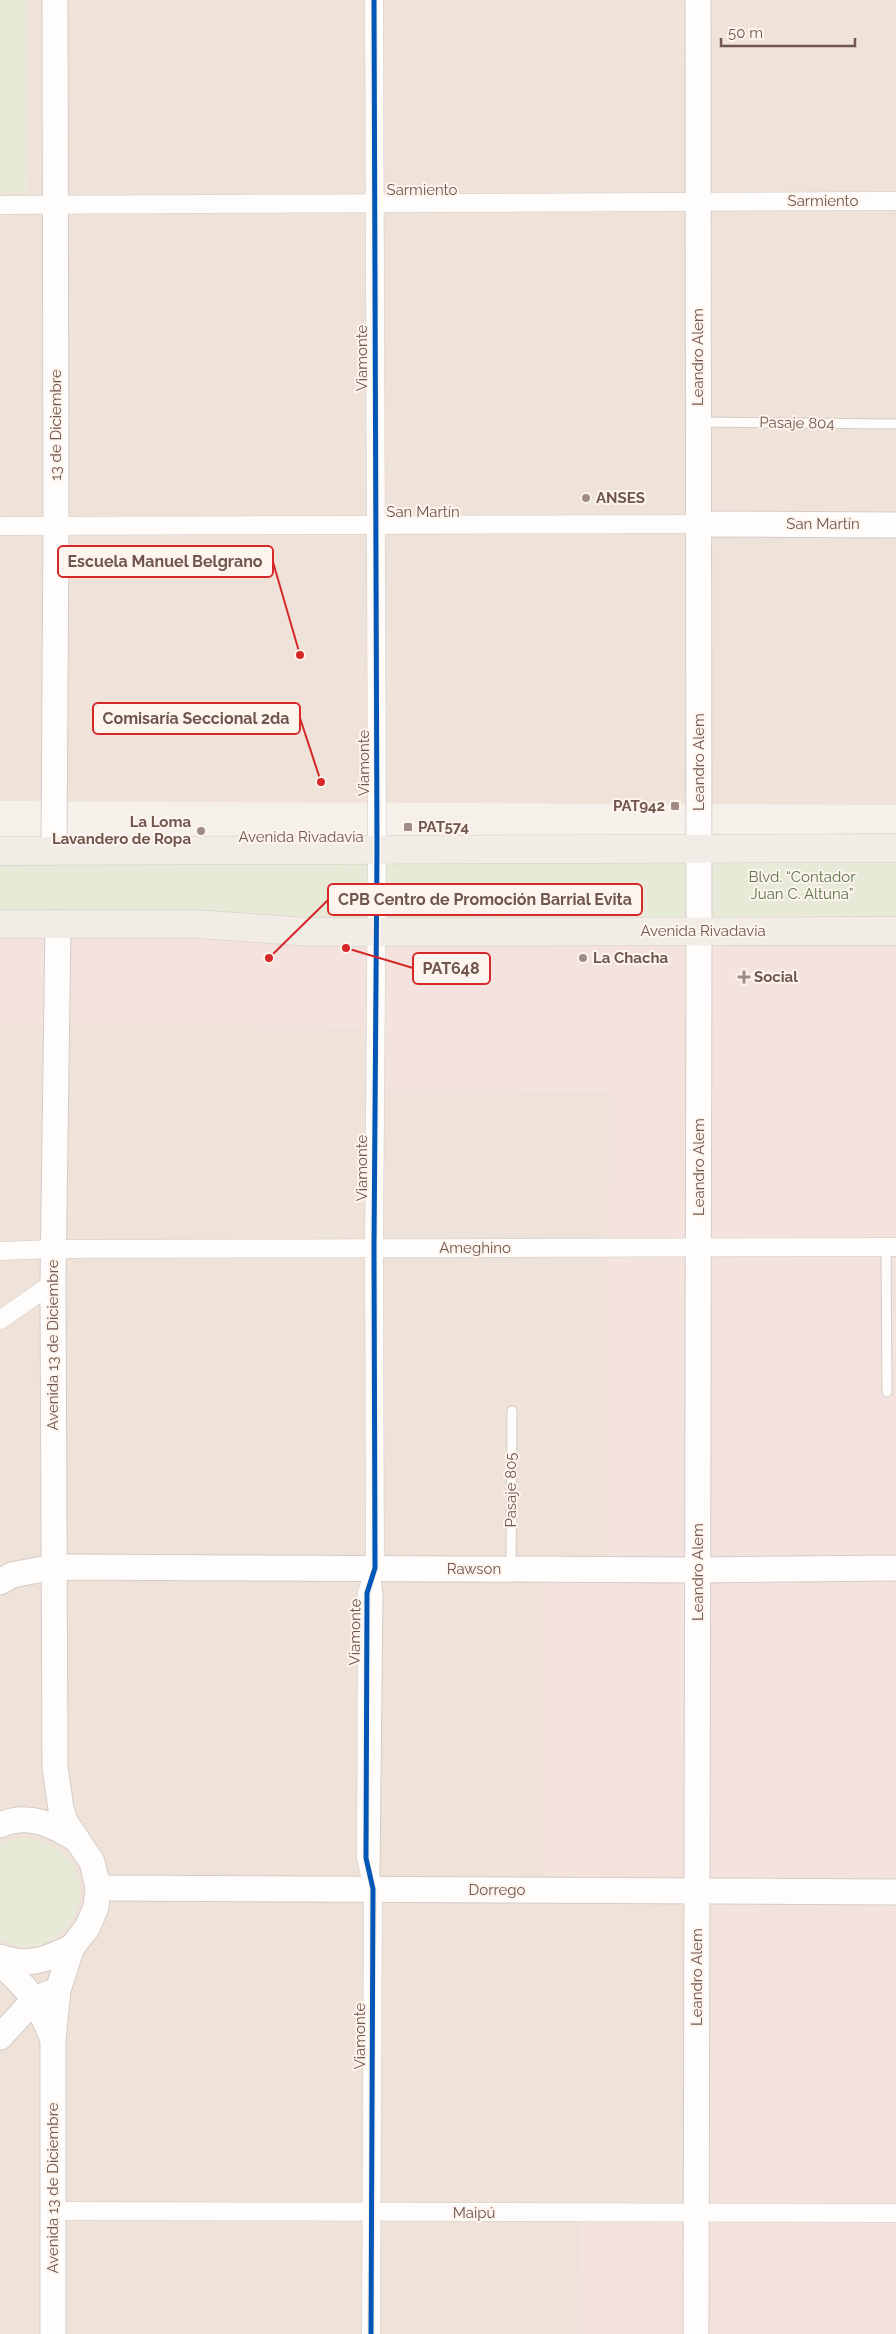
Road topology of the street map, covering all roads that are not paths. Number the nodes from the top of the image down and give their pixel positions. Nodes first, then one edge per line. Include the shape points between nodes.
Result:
1 (55, 0) edge
2 (374, 0) edge
3 (698, 0) edge
4 (698, 201) junction
5 (896, 201) edge
6 (375, 202) junction
7 (0, 204) edge
8 (55, 204) junction
9 (698, 422) junction
10 (896, 424) edge
11 (699, 524) junction
12 (896, 524) edge
13 (375, 525) junction
14 (0, 526) edge
15 (56, 526) junction
16 (699, 848) junction
17 (896, 848) edge
18 (54, 850) junction
19 (377, 850) junction
20 (0, 851) edge
21 (58, 923) junction
22 (0, 924) edge
23 (699, 931) junction
24 (896, 931) edge
25 (376, 932) junction
26 (699, 1247) junction
27 (891, 1247) edge
28 (374, 1248) junction
29 (54, 1249) junction
30 (0, 1251) edge
31 (53, 1283) junction
32 (0, 1320) edge
33 (888, 1392) dead end
34 (512, 1411) dead end
35 (52, 1567) junction
36 (375, 1568) junction
37 (896, 1568) edge
38 (511, 1569) junction
39 (698, 1570) junction
40 (0, 1582) edge
41 (55, 1766) junction
42 (27, 1820) junction
43 (0, 1825) edge
44 (77, 1840) junction
45 (98, 1888) junction
46 (373, 1889) junction
47 (697, 1891) junction
48 (896, 1892) edge
49 (72, 1947) junction
50 (0, 1957) edge
51 (0, 1963) edge
52 (58, 1990) junction
53 (35, 1999) junction
54 (0, 2037) edge
55 (53, 2041) junction
56 (53, 2211) junction
57 (696, 2212) junction
58 (371, 2213) junction
59 (896, 2213) edge
60 (53, 2334) edge
61 (371, 2334) edge
62 (696, 2334) edge

1 - 8 main road, 13 de Diciembre
2 - 6 street, Viamonte
3 - 4 main road, Leandro Alem
4 - 5 street, Sarmiento
4 - 6 street, Sarmiento
4 - 9 main road, Leandro Alem
6 - 8 street, Sarmiento
6 - 13 street, Viamonte
7 - 8 street, Sarmiento
8 - 15 main road, 13 de Diciembre
9 - 10 lane, Pasaje 804
9 - 11 main road, Leandro Alem
11 - 12 main road, San Martín
11 - 13 street, San Martín
11 - 16 main road, Leandro Alem
13 - 15 street, San Martín
13 - 19 street, Viamonte
14 - 15 street, San Martín
15 - 18 main road, 13 de Diciembre
16 - 17 main road, Avenida Rivadavia
16 - 19 main road, Avenida Rivadavia
16 - 23 main road, Leandro Alem
18 - 19 main road, Avenida Rivadavia
18 - 20 main road, Avenida Rivadavia
19 - 25 street, Viamonte
21 - 22 main road, Avenida Rivadavia
21 - 25 main road, Avenida Rivadavia via 196,924 310,932
21 - 29 main road, Avenida 13 de Diciembre
23 - 24 main road, Avenida Rivadavia
23 - 25 main road, Avenida Rivadavia
23 - 26 main road, Leandro Alem
25 - 28 street, Viamonte
26 - 27 street, Ameghino
26 - 28 street, Ameghino
26 - 39 main road, Leandro Alem
27 - 33 lane
28 - 29 street, Ameghino
28 - 36 street, Viamonte
29 - 30 street, Ameghino
29 - 31 main road, Avenida 13 de Diciembre
31 - 32 street
31 - 35 main road, Avenida 13 de Diciembre
34 - 38 lane, Pasaje 805
35 - 36 main road, Rawson
35 - 40 main road, Rawson via 12,1575
35 - 41 main road, Avenida 13 de Diciembre
36 - 38 main road, Rawson
36 - 46 street, Viamonte via 367,1593 366,1858
37 - 39 main road, Rawson
38 - 39 main road, Rawson
39 - 47 main road, Leandro Alem
41 - 42 main road via 43,1802
41 - 44 main road via 66,1823
42 - 43 main road
42 - 44 main road via 54,1825
44 - 45 main road via 92,1862
45 - 46 main road, Dorrego
45 - 49 main road via 96,1907 88,1928
46 - 47 main road, Dorrego
46 - 58 street, Viamonte
47 - 48 main road, Dorrego
47 - 57 main road, Leandro Alem
49 - 50 main road via 44,1961 16,1962
49 - 52 main road
51 - 53 main road via 21,1981
52 - 53 main road
52 - 55 main road
53 - 54 main road
53 - 55 main road
55 - 56 main road, Avenida 13 de Diciembre
56 - 58 street, Maipú
56 - 60 main road, Avenida 13 de Diciembre
57 - 58 street, Maipú
57 - 59 street, Maipú
57 - 62 main road, Leandro Alem
58 - 61 street, Viamonte

